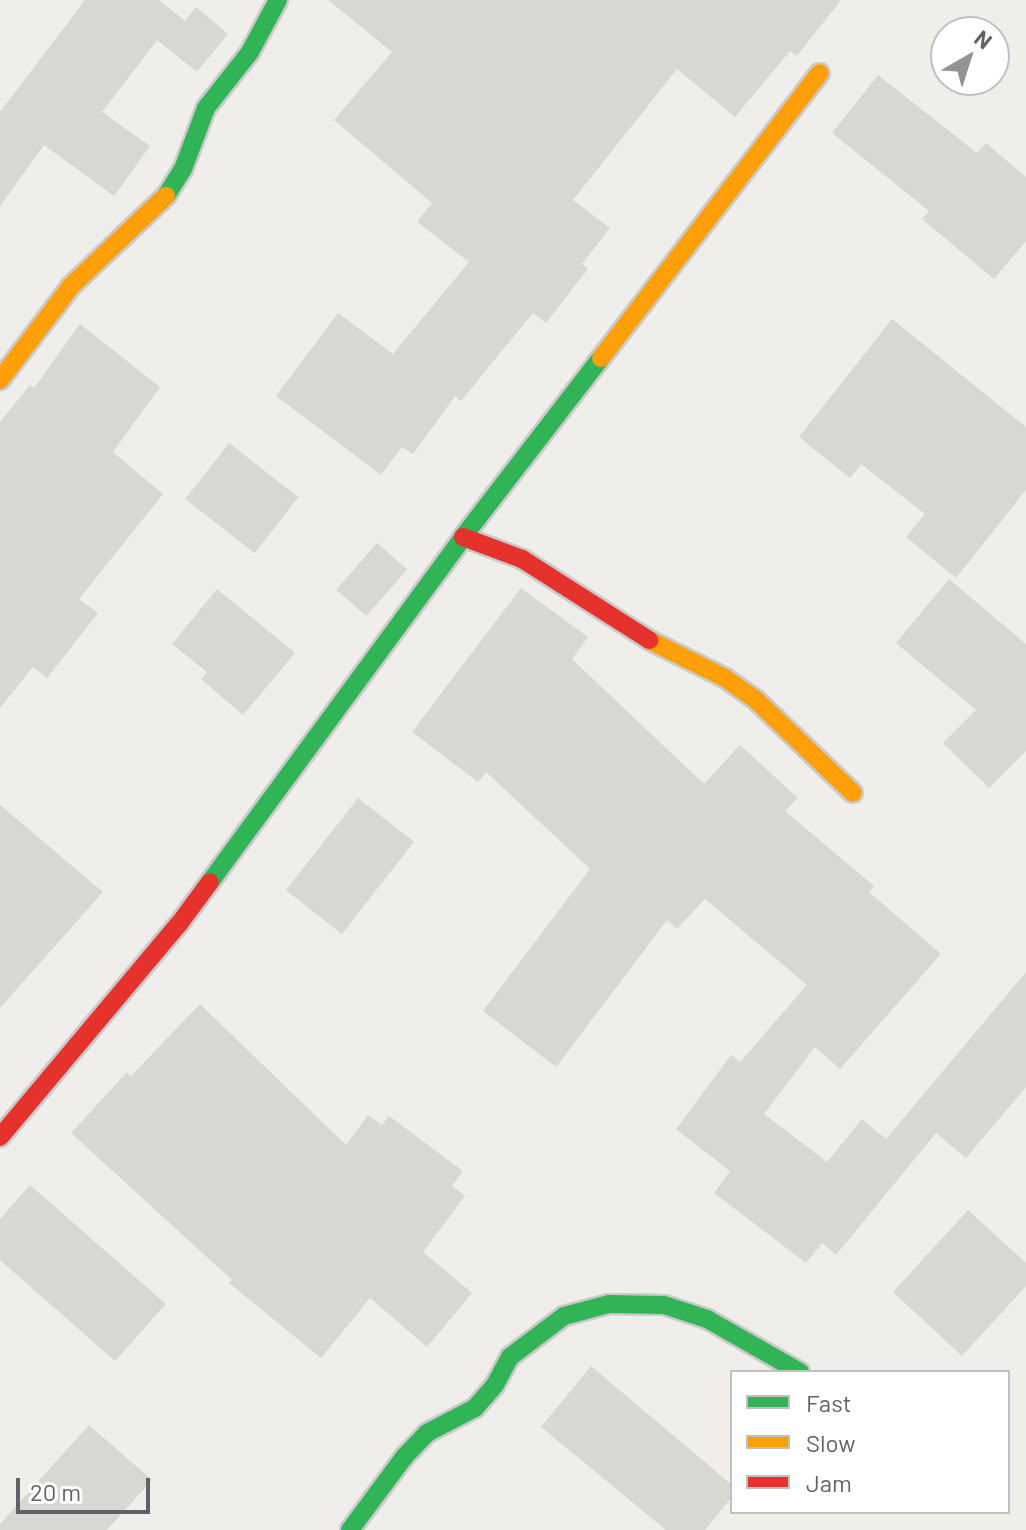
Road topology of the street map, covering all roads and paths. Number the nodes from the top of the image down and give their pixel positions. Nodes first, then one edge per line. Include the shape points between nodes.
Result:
1 (278, 0) edge
2 (820, 73) dead end
3 (0, 380) edge
4 (463, 537) junction
5 (853, 793) dead end
6 (0, 1137) edge
7 (796, 1370) edge
8 (350, 1530) edge

1 - 3 street via 250,52 206,108 167,195 71,286
2 - 4 street
4 - 5 street via 522,559 627,629 725,678 756,700
4 - 6 street via 179,924
7 - 8 street via 707,1319 664,1305 609,1304 564,1316 510,1357 475,1408 427,1433

